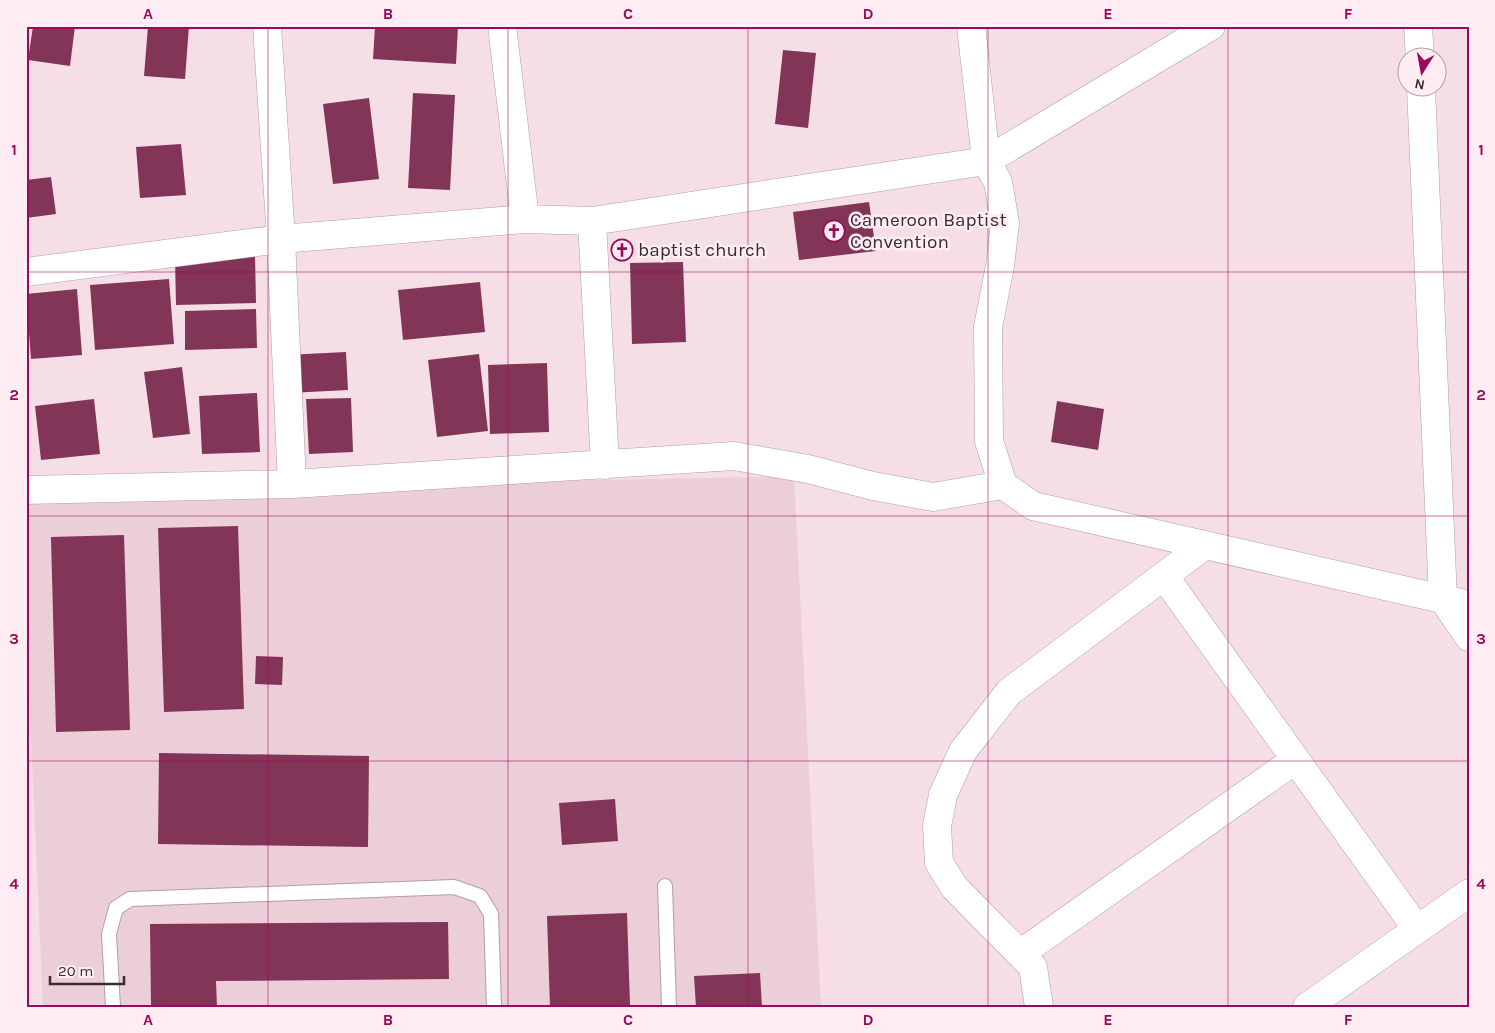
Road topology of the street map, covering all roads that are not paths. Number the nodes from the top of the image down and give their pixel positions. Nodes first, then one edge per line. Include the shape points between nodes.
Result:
1 (267, 26) edge
2 (502, 26) edge
3 (971, 26) edge
4 (1418, 26) edge
5 (1203, 29) edge
6 (1419, 48) edge
7 (1422, 98) edge
8 (986, 161) junction
9 (524, 219) junction
10 (592, 220) junction
11 (281, 239) junction
12 (26, 272) edge
13 (605, 465) junction
14 (292, 484) junction
15 (1003, 486) junction
16 (26, 490) edge
17 (1205, 545) junction
18 (1164, 576) junction
19 (1456, 602) edge
20 (1469, 637) edge
21 (1295, 760) junction
22 (665, 886) dead end
23 (1469, 893) edge
24 (1417, 929) junction
25 (1021, 954) junction
26 (113, 1007) edge
27 (494, 1007) edge
28 (669, 1007) edge
29 (1039, 1007) edge
30 (1307, 1007) edge

1 - 11 street
2 - 9 street
3 - 8 street
4 - 6 street
5 - 8 street
7 - 19 street
8 - 10 street
8 - 15 street via 998,182 1005,223 988,327 989,441
9 - 10 street
9 - 11 street
10 - 13 street
11 - 12 street
11 - 14 street
13 - 14 street
13 - 15 street via 734,456 933,497
14 - 16 street
15 - 17 street via 1033,506
17 - 18 street
17 - 19 street
18 - 21 street
18 - 25 street via 1009,692 963,751 943,796 937,826 939,863 955,888
19 - 20 street
21 - 24 street
21 - 25 street
22 - 28 lane
23 - 24 street
24 - 30 street
25 - 29 street via 1033,967
26 - 27 lane via 110,934 116,908 130,898 454,887 480,896 491,914

